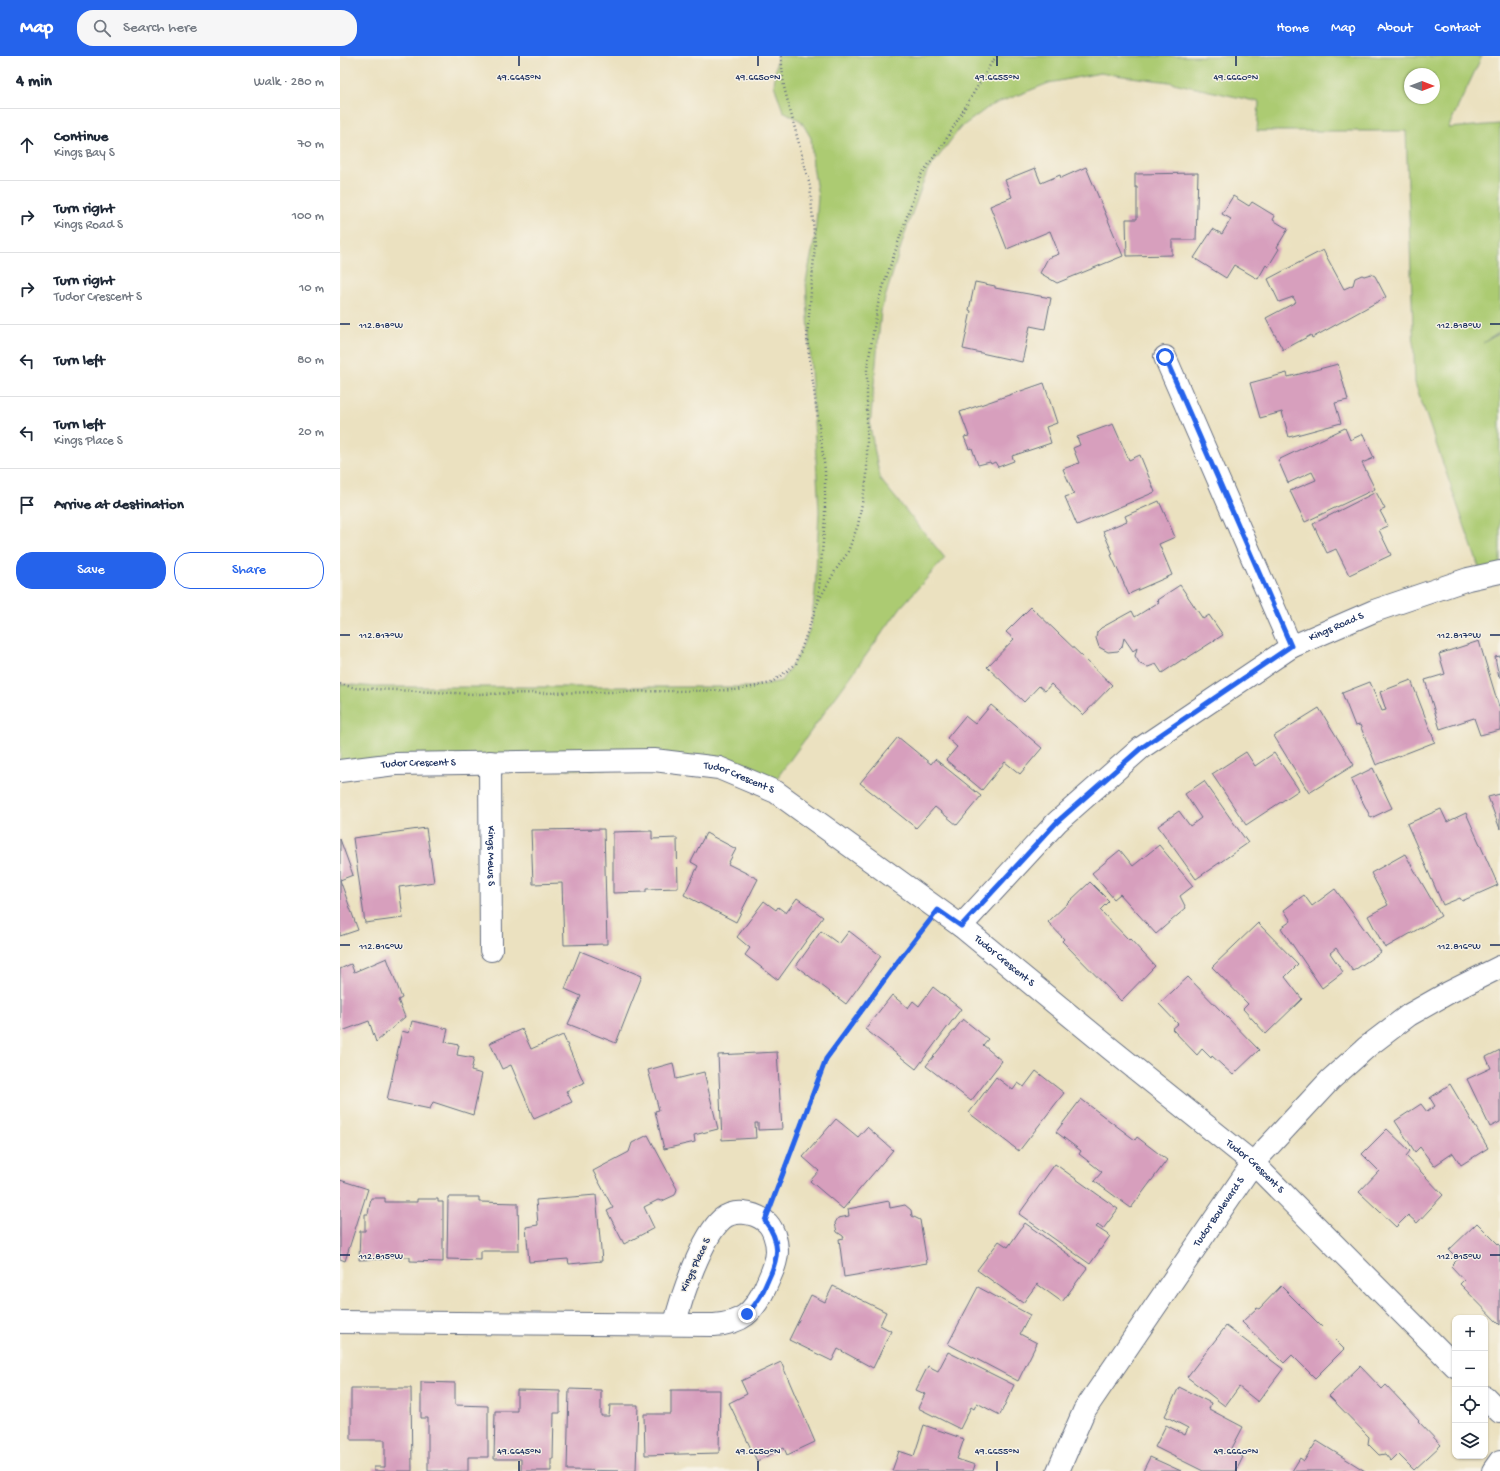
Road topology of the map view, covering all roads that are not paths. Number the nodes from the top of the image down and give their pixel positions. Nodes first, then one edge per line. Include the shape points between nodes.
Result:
1 (1165, 357) dead end
2 (1500, 572) edge
3 (1291, 646) junction
4 (490, 762) junction
5 (340, 771) edge
6 (961, 926) junction
7 (491, 950) dead end
8 (1500, 967) edge
9 (1253, 1163) junction
10 (340, 1322) edge
11 (675, 1324) junction
12 (1452, 1363) edge
13 (1488, 1400) edge
14 (1500, 1412) edge
15 (1500, 1461) edge
16 (1058, 1471) edge
17 (1493, 1471) edge

1 - 3 street
2 - 3 street, Kings Road S via 1468,579 1374,611
3 - 6 street, Kings Road S via 1141,748 1057,822
4 - 5 street, Tudor Crescent S via 395,764
4 - 6 street, Tudor Crescent S via 654,760 719,768 776,792
4 - 7 street, Kings Mews S
6 - 9 street, Tudor Crescent S
8 - 9 street, Tudor Boulevard S via 1409,1015 1367,1047 1330,1080
9 - 12 street, Tudor Crescent S
9 - 16 street, Tudor Boulevard S via 1084,1411
10 - 11 street
11 - 11 street, Kings Place S via 732,1323 747,1314 759,1301 776,1263 777,1250 772,1230 765,1221 742,1212 732,1213 722,1219 703,1248 680,1300
13 - 14 street
15 - 17 street

